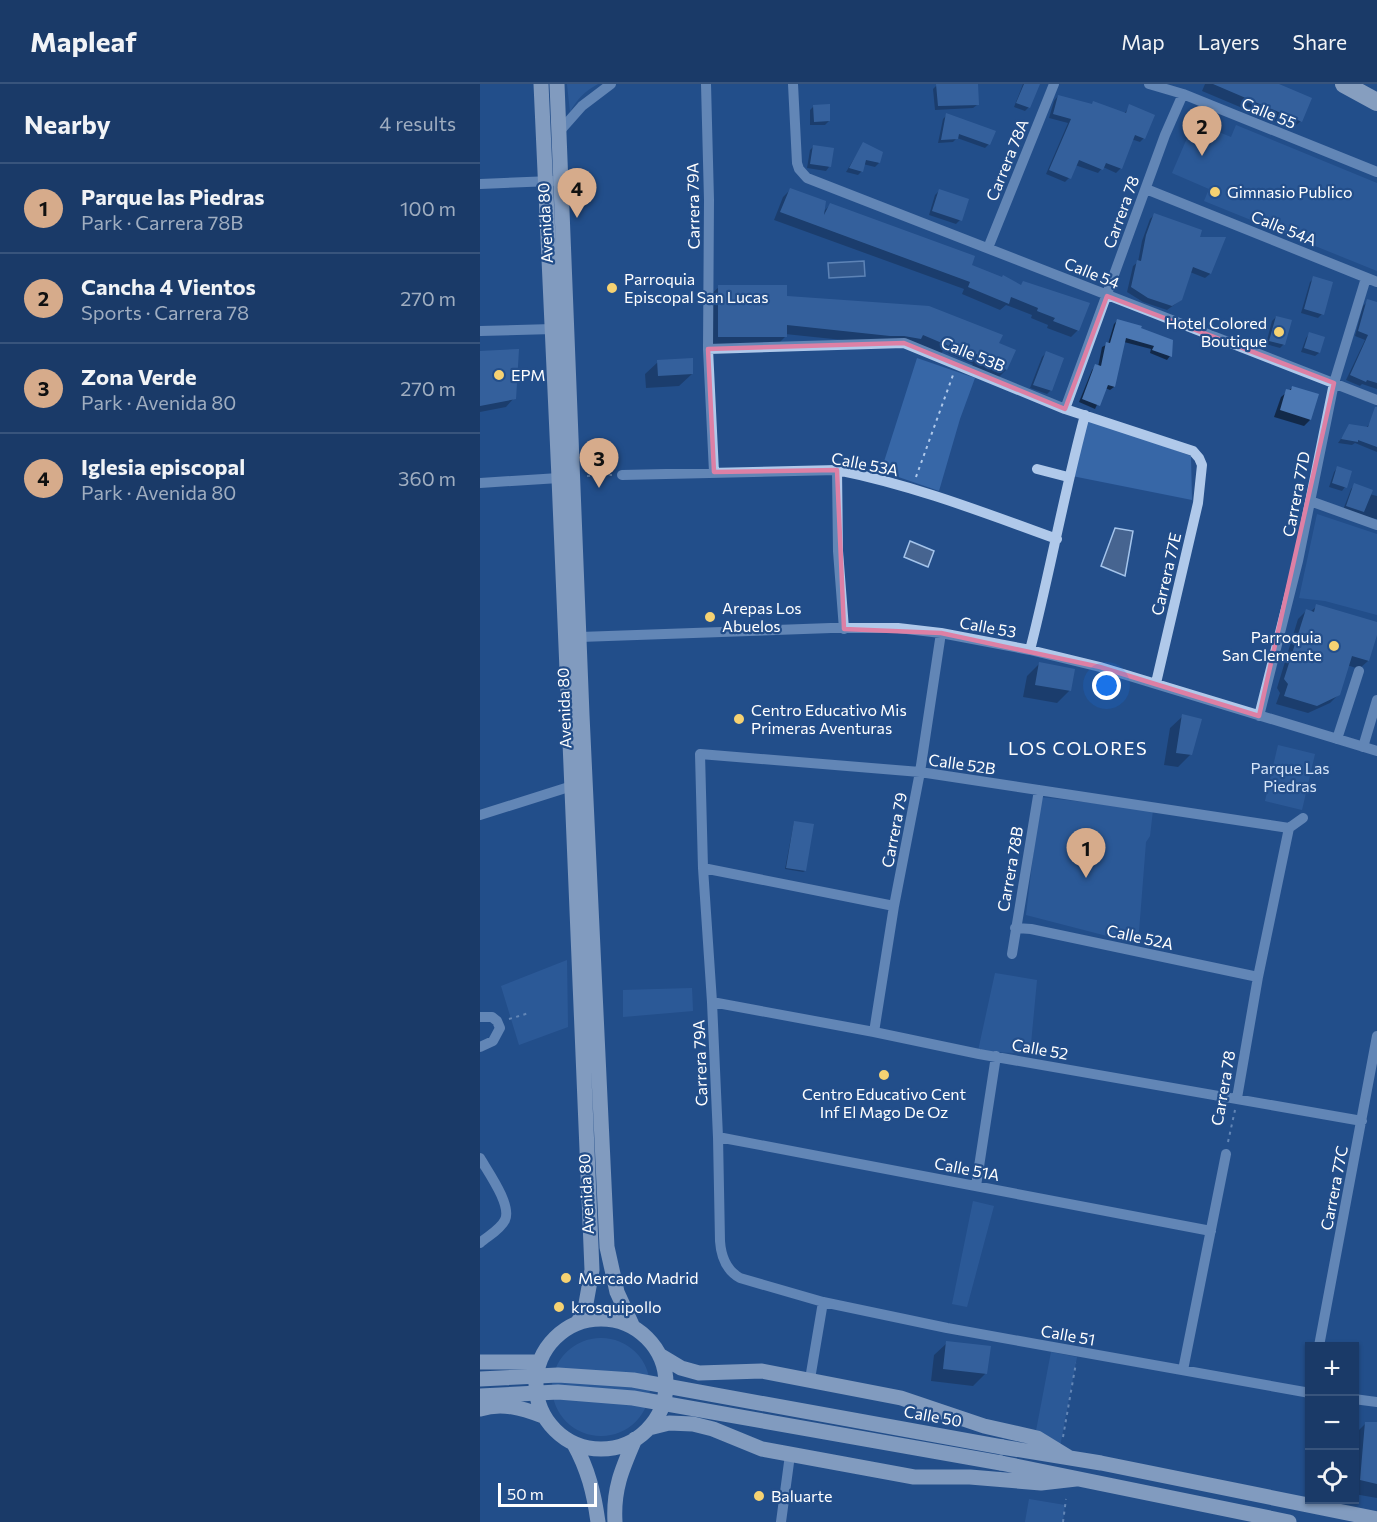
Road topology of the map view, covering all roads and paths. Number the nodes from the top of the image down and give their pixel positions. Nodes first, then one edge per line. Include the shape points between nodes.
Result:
1 (541, 84) edge
2 (558, 84) edge
3 (611, 84) edge
4 (706, 84) edge
5 (792, 84) edge
6 (1054, 84) edge
7 (1149, 84) edge
8 (1344, 84) edge
9 (1183, 94) junction
10 (1377, 102) edge
11 (559, 132) junction
12 (1377, 172) edge
13 (553, 181) junction
14 (480, 184) edge
15 (1146, 189) junction
16 (988, 248) junction
17 (1372, 280) edge
18 (1107, 296) junction
19 (553, 329) junction
20 (480, 331) edge
21 (708, 349) junction
22 (957, 364) junction
23 (1334, 383) junction
24 (1377, 400) edge
25 (1065, 409) junction
26 (1085, 415) junction
27 (1036, 469) dead end
28 (837, 470) junction
29 (1202, 471) joint
30 (714, 472) junction
31 (622, 475) joint
32 (584, 477) dead end
33 (1068, 477) junction
34 (559, 478) junction
35 (480, 483) edge
36 (912, 489) junction
37 (1311, 501) junction
38 (1377, 525) edge
39 (1057, 539) junction
40 (844, 629) junction
41 (941, 633) junction
42 (580, 637) junction
43 (1030, 650) junction
44 (1359, 671) dead end
45 (1156, 683) junction
46 (1377, 700) edge
47 (1259, 716) junction
48 (1337, 739) junction
49 (1363, 747) junction
50 (1377, 751) edge
51 (700, 754) joint
52 (920, 772) junction
53 (572, 786) junction
54 (1040, 790) junction
55 (480, 815) edge
56 (1303, 818) dead end
57 (1289, 828) junction
58 (703, 868) junction
59 (894, 906) junction
60 (1015, 928) junction
61 (1012, 954) dead end
62 (1258, 977) junction
63 (712, 1002) junction
64 (529, 1013) dead end
65 (480, 1017) edge
66 (507, 1019) dead end
67 (874, 1032) junction
68 (1377, 1036) edge
69 (480, 1047) edge
70 (996, 1056) junction
71 (1237, 1098) junction
72 (1362, 1121) junction
73 (718, 1137) junction
74 (1226, 1154) joint
75 (480, 1158) edge
76 (976, 1186) junction
77 (1211, 1231) junction
78 (480, 1244) edge
79 (823, 1302) junction
80 (578, 1322) junction
81 (633, 1327) junction
82 (1320, 1342) edge
83 (1078, 1352) junction
84 (660, 1356) junction
85 (480, 1362) edge
86 (538, 1362) junction
87 (1183, 1370) junction
88 (480, 1379) edge
89 (810, 1379) junction
90 (1305, 1392) edge
91 (480, 1396) edge
92 (1359, 1400) edge
93 (1377, 1402) edge
94 (480, 1409) edge
95 (543, 1416) junction
96 (649, 1428) junction
97 (635, 1439) junction
98 (1062, 1440) dead end
99 (574, 1444) junction
100 (790, 1455) junction
101 (1068, 1457) junction
102 (1076, 1479) junction
103 (1066, 1499) dead end
104 (1377, 1519) edge
105 (598, 1522) edge
106 (615, 1522) edge
107 (781, 1522) edge
108 (1063, 1522) edge
109 (1289, 1522) edge

1 - 13 main road, Avenida 80
2 - 11 main road, Avenida 80
3 - 11 street via 582,106
4 - 21 street, Carrera 79A
5 - 16 street, Calle 54 via 799,169 807,178
6 - 16 street, Carrera 78A
7 - 9 street, Calle 55
8 - 10 highway
9 - 12 street, Calle 55
9 - 15 street, Carrera 78
11 - 13 main road, Avenida 80
13 - 14 street
13 - 19 main road, Avenida 80
13 - 42 main road, Avenida 80
15 - 17 street, Calle 54A
15 - 18 street, Carrera 78
16 - 18 street, Calle 54
17 - 23 street, Carrera 77D
18 - 23 street, Calle 54
18 - 25 street, Carrera 78
19 - 20 street
19 - 34 main road, Avenida 80
21 - 22 street, Calle 53B via 894,342
21 - 30 street, Carrera 79A
22 - 25 street, Calle 53B
22 - 36 path
23 - 24 street, Calle 54
23 - 37 street, Carrera 77D
25 - 26 street, Calle 53B
26 - 29 street, Calle 53B via 1193,451
26 - 33 street
27 - 33 street
28 - 30 street, Calle 53A
28 - 36 street, Calle 53A
28 - 40 street
29 - 45 street, Carrera 77E
30 - 31 street, Calle 53A
31 - 32 path
33 - 39 street
34 - 35 street
34 - 53 main road, Avenida 80
36 - 39 street, Calle 53A
37 - 38 street
37 - 47 street, Carrera 77D
39 - 43 street
40 - 41 street, Calle 53 via 898,628
40 - 42 street, Calle 53
41 - 43 street, Calle 53
41 - 52 street, Carrera 79
42 - 81 main road, Avenida 80 via 606,1247 614,1286
43 - 45 street, Calle 53
44 - 48 street
45 - 47 street, Calle 53
46 - 49 street
47 - 48 street, Calle 53
48 - 49 street, Calle 53
49 - 50 street, Calle 53
51 - 52 street, Calle 52B
51 - 58 street, Carrera 79A
52 - 54 street, Calle 52B
52 - 59 street, Carrera 79
53 - 55 street
53 - 80 main road, Avenida 80 via 591,1270 585,1309
54 - 57 street, Calle 52B
54 - 60 street, Carrera 78B
56 - 57 street
57 - 62 street, Carrera 78
58 - 59 street
58 - 63 street, Carrera 79A
59 - 67 street, Carrera 79
60 - 61 street, Carrera 78B
60 - 62 street, Calle 52A
62 - 71 street, Carrera 78
63 - 67 street, Calle 52
63 - 73 street, Carrera 79A
64 - 66 path
65 - 69 street via 492,1017 500,1028 493,1041
67 - 70 street, Calle 52
68 - 72 street, Carrera 77C
70 - 71 street, Calle 52
70 - 76 street
71 - 72 street, Calle 52
71 - 74 path, Carrera 78
72 - 82 street, Carrera 77C
73 - 76 street, Calle 51A
73 - 79 street, Carrera 79A via 721,1253 731,1273
74 - 77 street
75 - 78 street via 507,1214
76 - 77 street, Calle 51A
77 - 87 street
79 - 83 street, Calle 51
79 - 89 street
80 - 81 main road via 597,1318
80 - 86 main road via 554,1338
81 - 84 main road via 644,1334
83 - 87 street, Calle 51
83 - 98 path
84 - 89 main road via 699,1373 762,1371
84 - 96 main road via 665,1368 666,1394
85 - 86 main road
86 - 95 main road via 536,1399
87 - 90 street, Calle 51
88 - 101 main road, Calle 50, bridge via 558,1375 633,1380
89 - 101 main road via 902,1398 984,1426 1037,1438
91 - 102 main road, bridge via 558,1392 633,1398
92 - 93 street
94 - 95 main road via 505,1406
95 - 99 main road via 561,1437
96 - 97 main road
96 - 100 main road via 669,1423 693,1424
97 - 99 main road via 605,1449
97 - 106 main road via 616,1487
99 - 105 main road via 590,1479
100 - 102 main road via 928,1478 1041,1483
100 - 107 street
101 - 104 main road, Calle 50
102 - 109 main road
103 - 108 path

